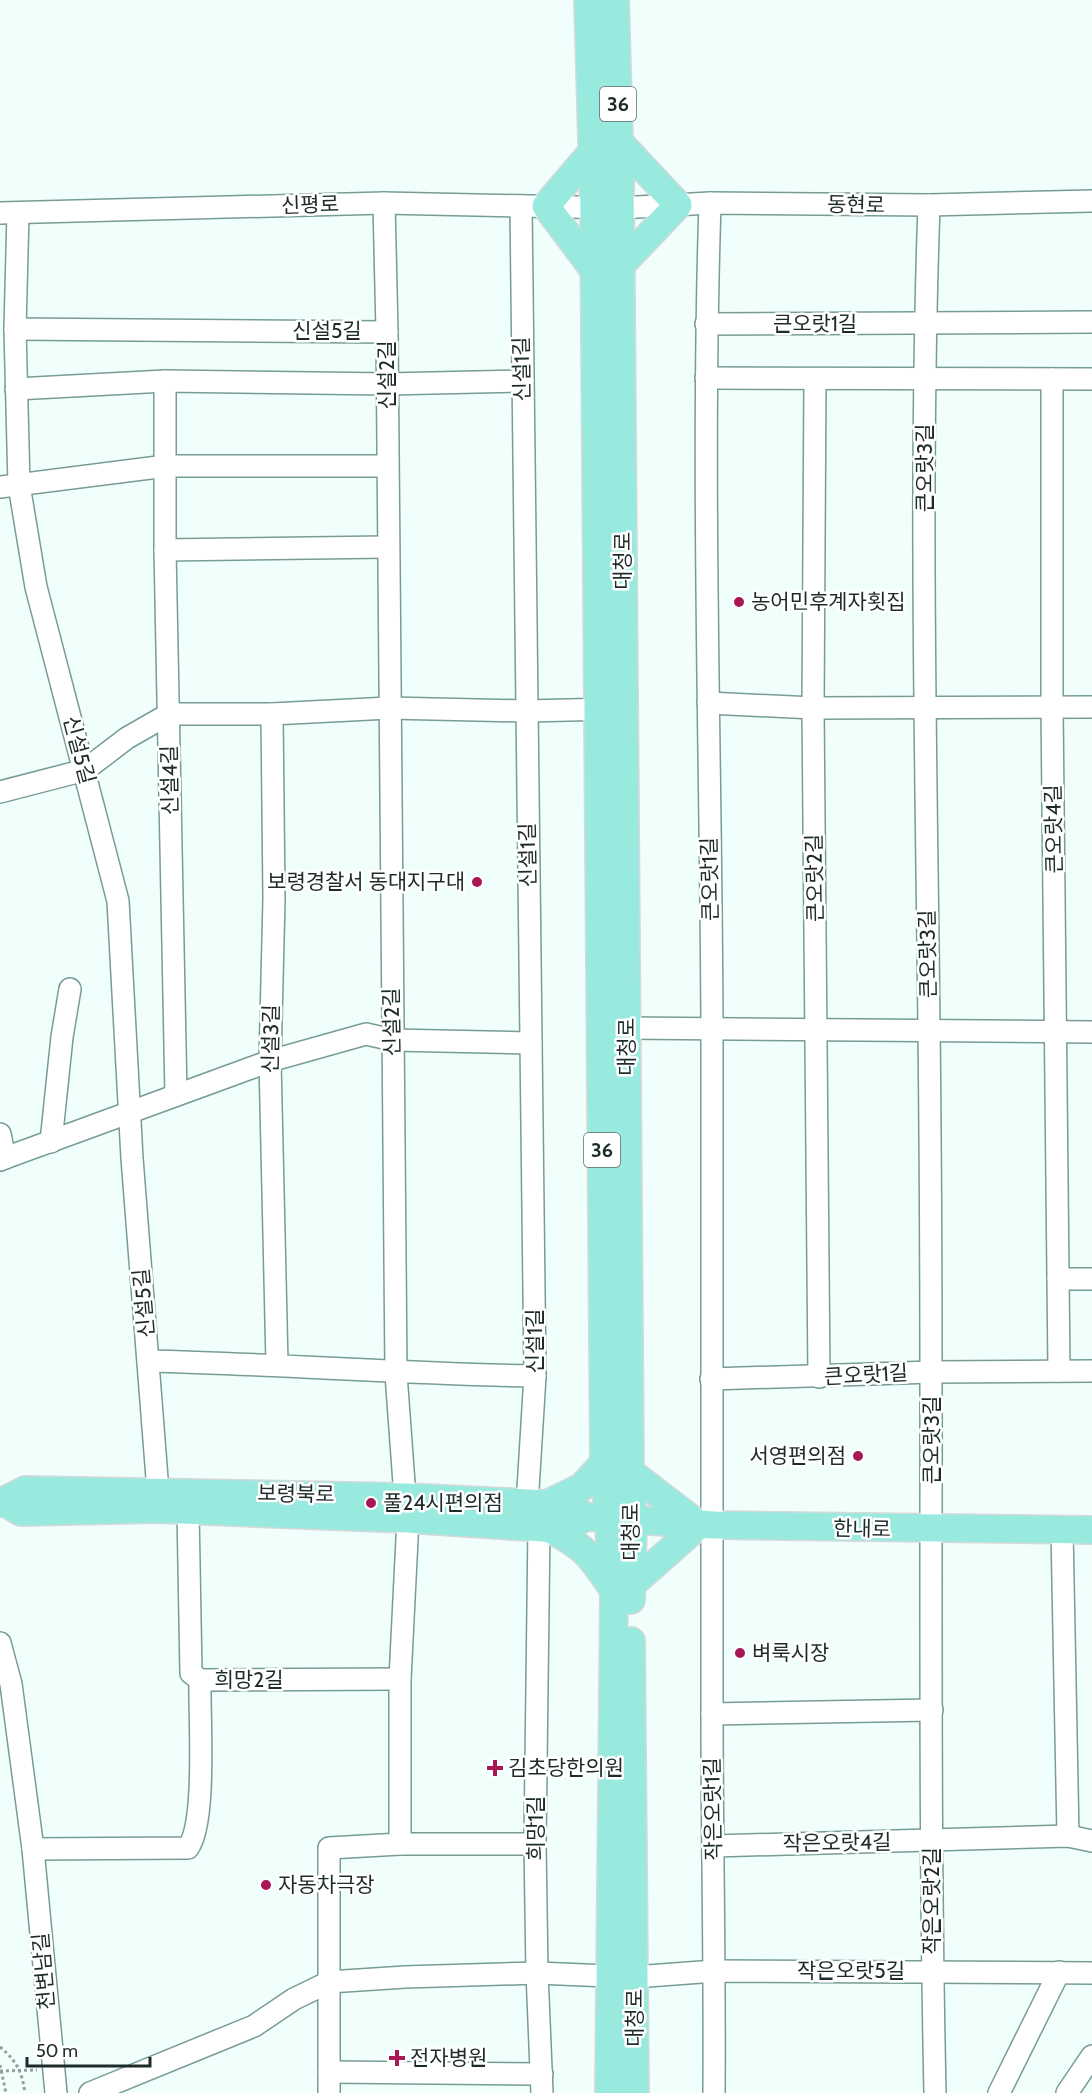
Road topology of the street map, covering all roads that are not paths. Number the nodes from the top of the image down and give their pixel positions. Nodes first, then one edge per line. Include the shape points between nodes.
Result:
1 (588, 0) edge
2 (615, 0) edge
3 (620, 143) junction
4 (592, 152) junction
5 (1092, 201) edge
6 (384, 203) junction
7 (710, 204) junction
8 (678, 205) junction
9 (534, 206) junction
10 (929, 206) junction
11 (594, 207) junction
12 (620, 208) junction
13 (9, 213) edge
14 (621, 265) junction
15 (594, 270) junction
16 (1092, 322) edge
17 (925, 323) junction
18 (706, 324) junction
19 (15, 329) junction
20 (387, 332) junction
21 (706, 378) junction
22 (815, 379) junction
23 (925, 379) junction
24 (1052, 379) junction
25 (1092, 379) edge
26 (165, 381) junction
27 (523, 381) junction
28 (388, 384) junction
29 (16, 389) junction
30 (166, 466) junction
31 (387, 466) junction
32 (9, 486) edge
33 (387, 547) junction
34 (165, 550) junction
35 (708, 703) junction
36 (1052, 707) junction
37 (1092, 707) edge
38 (389, 708) junction
39 (813, 708) junction
40 (611, 709) junction
41 (924, 709) junction
42 (526, 711) junction
43 (169, 714) junction
44 (272, 714) junction
45 (85, 770) junction
46 (0, 792) edge
47 (70, 989) dead end
48 (627, 1028) junction
49 (712, 1029) junction
50 (817, 1030) junction
51 (929, 1031) junction
52 (1057, 1032) junction
53 (1092, 1032) edge
54 (393, 1040) junction
55 (531, 1043) junction
56 (270, 1061) junction
57 (176, 1095) junction
58 (130, 1114) junction
59 (0, 1134) edge
60 (51, 1142) junction
61 (3, 1159) edge
62 (1058, 1279) junction
63 (1092, 1279) edge
64 (149, 1361) junction
65 (277, 1364) junction
66 (1059, 1371) junction
67 (1092, 1371) edge
68 (932, 1372) junction
69 (396, 1374) junction
70 (536, 1376) junction
71 (819, 1377) junction
72 (711, 1379) junction
73 (604, 1463) junction
74 (630, 1472) junction
75 (158, 1491) junction
76 (2, 1502) edge
77 (406, 1508) junction
78 (188, 1511) junction
79 (540, 1516) junction
80 (610, 1519) junction
81 (707, 1525) junction
82 (931, 1530) junction
83 (1062, 1530) junction
84 (1092, 1530) edge
85 (623, 1588) junction
86 (0, 1643) edge
87 (400, 1679) junction
88 (5, 1680) edge
89 (200, 1680) junction
90 (932, 1710) junction
91 (712, 1714) junction
92 (1068, 1836) junction
93 (931, 1841) junction
94 (1092, 1841) edge
95 (400, 1844) junction
96 (535, 1844) junction
97 (714, 1846) junction
98 (33, 1849) junction
99 (715, 1971) junction
100 (932, 1971) junction
101 (1059, 1972) junction
102 (537, 1973) junction
103 (1092, 1973) edge
104 (621, 1977) junction
105 (329, 1983) junction
106 (1092, 2056) edge
107 (329, 2083) edge
108 (542, 2083) edge
109 (56, 2092) edge
110 (84, 2093) edge
111 (90, 2093) edge
112 (609, 2093) edge
113 (635, 2093) edge
114 (714, 2093) edge
115 (935, 2093) edge
116 (999, 2093) edge
117 (1067, 2093) edge

1 - 4 main road, 대청로 / 36
2 - 3 main road, 대청로 / 36
3 - 8 main road
3 - 12 main road, 대청로 / 36
4 - 9 main road
4 - 11 main road, 대청로 / 36
5 - 10 street, 동현로
6 - 9 street, 신평로
6 - 13 street, 신평로
6 - 20 street, 신설2길
7 - 8 street, 동현로
7 - 10 street, 동현로
7 - 18 street, 큰오랏1길
8 - 12 street, 동현로
8 - 14 main road
9 - 11 street, 신평로
9 - 15 main road
9 - 27 street, 신설1길
10 - 17 street, 큰오랏3길
11 - 12 street, 신평로
11 - 15 main road, 대청로 / 36
12 - 14 main road, 대청로 / 36
13 - 19 street, 신설5길
14 - 40 main road, 대청로 / 36
15 - 40 main road, 대청로 / 36
16 - 17 street
17 - 18 street, 큰오랏1길
17 - 23 street, 큰오랏3길
18 - 21 street, 큰오랏1길
19 - 20 street, 신설5길
19 - 29 street, 신설5길
20 - 28 street, 신설2길
21 - 22 street
21 - 35 street, 큰오랏1길
22 - 23 street
22 - 39 street, 큰오랏2길
23 - 24 street
23 - 41 street, 큰오랏3길
24 - 25 street
24 - 36 street, 큰오랏4길
26 - 28 street
26 - 29 street
26 - 30 street, 신설4길
27 - 28 street
27 - 42 street, 신설1길
28 - 31 street, 신설2길
29 - 32 street, 신설5길
30 - 31 street
30 - 32 street
30 - 34 street, 신설4길
31 - 33 street, 신설2길
32 - 45 street, 신설5길
33 - 34 street
33 - 38 street, 신설2길
34 - 43 street, 신설4길
35 - 39 street
35 - 49 street, 큰오랏1길
36 - 37 street
36 - 41 street
36 - 52 street, 큰오랏4길
38 - 42 street
38 - 44 street
38 - 54 street, 신설2길
39 - 41 street
39 - 50 street, 큰오랏2길
40 - 42 street
40 - 48 main road, 대청로 / 36
40 - 73 main road, 대청로 / 36
41 - 51 street, 큰오랏3길
42 - 55 street, 신설1길
43 - 44 street
43 - 45 street via 127,738
43 - 57 street, 신설4길
44 - 56 street, 신설3길 via 274,898
45 - 46 street
45 - 58 street, 신설5길 via 118,901
47 - 60 street
48 - 49 street
48 - 74 main road, 대청로 / 36
49 - 50 street
49 - 72 street, 큰오랏1길
50 - 51 street
50 - 71 street, 큰오랏2길
51 - 52 street
51 - 68 street, 큰오랏3길
52 - 53 street
52 - 62 street, 큰오랏4길
54 - 55 street
54 - 56 street via 366,1034
54 - 69 street, 신설2길
55 - 70 street, 신설1길
56 - 57 street
56 - 65 street, 신설3길
57 - 58 street
58 - 60 street
58 - 64 street, 신설5길
59 - 61 street
60 - 61 street
62 - 63 street
62 - 66 street, 큰오랏4길
64 - 65 street
64 - 75 street, 신설5길
65 - 69 street
66 - 67 street, 큰오랏1길
66 - 68 street, 큰오랏1길
68 - 71 street, 큰오랏1길
68 - 82 street, 큰오랏3길
69 - 70 street
69 - 77 street, 신설2길
70 - 79 street, 신설1길
71 - 72 street, 큰오랏1길
72 - 81 street, 큰오랏1길
73 - 79 main road via 582,1487
73 - 80 main road, 대청로 / 36
74 - 80 main road, 대청로 / 36
74 - 81 main road
75 - 76 main road, 보령북로 via 25,1490
75 - 77 main road, 보령북로
76 - 78 main road, 보령북로 via 21,1512
77 - 78 main road, 보령북로
77 - 79 main road, 보령북로
77 - 87 street
78 - 89 street, 희망2길 via 191,1673
79 - 80 main road, 보령북로 via 559,1529
79 - 85 main road via 577,1542
79 - 96 street, 희망1길
80 - 81 main road, 한내로
80 - 85 main road, 대청로 / 36
81 - 82 main road, 한내로
81 - 85 main road
81 - 91 street, 작은오랏1길
82 - 83 main road, 한내로
82 - 90 street, 작은오랏2길
83 - 84 main road, 한내로
83 - 92 street
85 - 104 main road, 대청로 / 36
86 - 88 street, 천변남길
87 - 89 street, 희망2길
87 - 95 street
88 - 98 street, 천변남길
89 - 98 street via 198,1810 193,1841 188,1848
90 - 91 street
90 - 93 street, 작은오랏2길
91 - 97 street, 작은오랏1길
92 - 93 street, 작은오랏4길
92 - 94 street, 작은오랏4길
93 - 97 street, 작은오랏4길
93 - 100 street, 작은오랏2길
95 - 96 street
95 - 105 street via 329,1848
96 - 102 street, 희망1길
97 - 99 street, 작은오랏1길
98 - 109 street, 천변남길
99 - 100 street, 작은오랏5길
99 - 104 street, 작은오랏5길
99 - 114 street, 작은오랏1길
100 - 101 street, 작은오랏5길
100 - 115 street, 작은오랏2길
101 - 103 street, 작은오랏5길
101 - 116 street
102 - 104 street, 대청로
102 - 105 street, 대청로
102 - 108 street, 희망1길
104 - 112 main road, 대청로 / 36
104 - 113 main road, 대청로 / 36
105 - 107 street
105 - 111 street, 대청로 via 294,1999 254,2026
106 - 117 street
107 - 108 street
109 - 110 street

